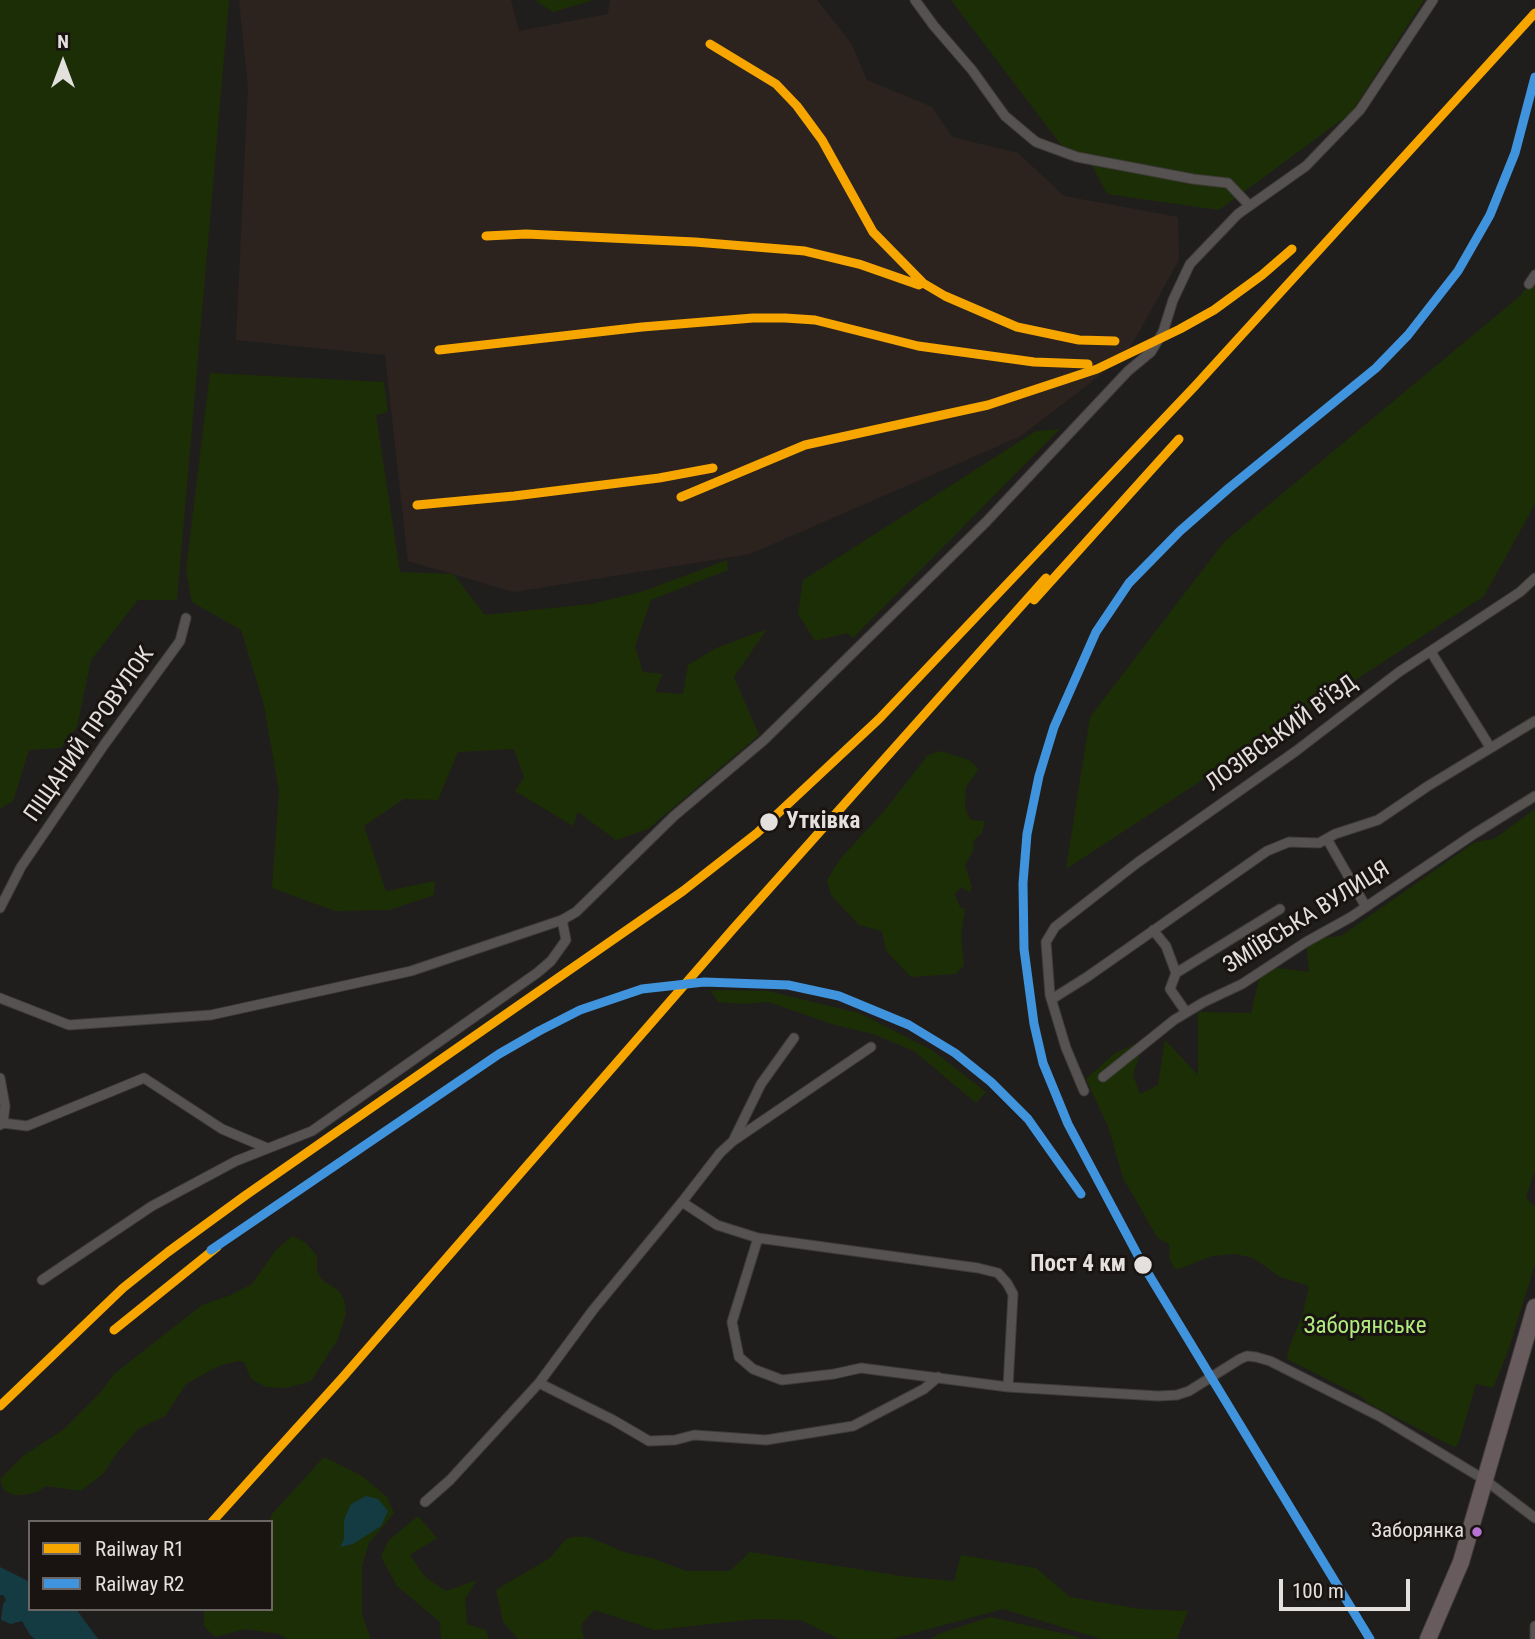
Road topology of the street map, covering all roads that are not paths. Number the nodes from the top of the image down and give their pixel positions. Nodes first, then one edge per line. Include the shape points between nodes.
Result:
1 (915, 0) edge
2 (1433, 0) edge
3 (1249, 205) junction
4 (1535, 275) edge
5 (1529, 284) dead end
6 (1535, 578) edge
7 (186, 618) dead end
8 (1431, 652) junction
9 (1535, 721) edge
10 (1490, 747) junction
11 (1535, 796) edge
12 (1326, 839) junction
13 (1366, 907) junction
14 (0, 908) edge
15 (1280, 909) dead end
16 (562, 920) junction
17 (1153, 930) junction
18 (1176, 973) junction
19 (0, 998) edge
20 (1052, 999) junction
21 (1186, 1012) junction
22 (794, 1038) dead end
23 (871, 1047) dead end
24 (1103, 1077) dead end
25 (0, 1078) edge
26 (1084, 1091) dead end
27 (1, 1124) edge
28 (733, 1141) junction
29 (267, 1148) junction
30 (682, 1202) junction
31 (758, 1238) junction
32 (41, 1280) dead end
33 (1535, 1307) edge
34 (938, 1377) junction
35 (539, 1384) junction
36 (1009, 1387) junction
37 (1485, 1480) junction
38 (425, 1502) dead end
39 (1535, 1518) edge
40 (1535, 1626) edge
41 (1428, 1639) edge
42 (1535, 1639) edge

1 - 3 street via 1005,116 1035,142 1077,157 1228,184
2 - 3 street via 1360,110 1306,166
3 - 16 street via 1190,264 1151,352 764,740
4 - 5 street
6 - 8 street, ЛОЗІВСЬКИЙ В'ЇЗД
7 - 14 street, ПІЩАНИЙ ПРОВУЛОК via 180,641 20,867
8 - 10 street
8 - 20 street, ЛОЗІВСЬКИЙ В'ЇЗД via 1055,927 1046,942
9 - 10 street
10 - 12 street via 1378,820
11 - 13 street, ЗМІЇВСЬКА ВУЛИЦЯ
12 - 13 street
12 - 17 street via 1277,846
13 - 21 street, ЗМІЇВСЬКА ВУЛИЦЯ via 1242,984
15 - 18 street
16 - 19 street via 411,971 211,1015 69,1026
16 - 29 street via 566,940 537,973 312,1131
17 - 18 street via 1166,946
17 - 20 street
18 - 21 street via 1170,989
20 - 26 street
21 - 24 street, ЗМІЇВСЬКА ВУЛИЦЯ
22 - 28 street via 761,1084
23 - 28 street
25 - 27 street via 5,1106
27 - 29 street via 27,1126 144,1078 222,1129
28 - 30 street
29 - 32 street via 152,1206
30 - 31 street via 717,1225
30 - 35 street
31 - 34 street via 732,1321 739,1357 753,1369 782,1380 861,1368
31 - 36 street via 998,1273 1013,1294
33 - 37 highway
34 - 35 street via 853,1426 766,1440 694,1435 649,1441
34 - 36 street
35 - 38 street
36 - 37 street via 1177,1395 1240,1359 1256,1357 1380,1416
37 - 39 street
37 - 41 highway via 1461,1562
40 - 42 street

